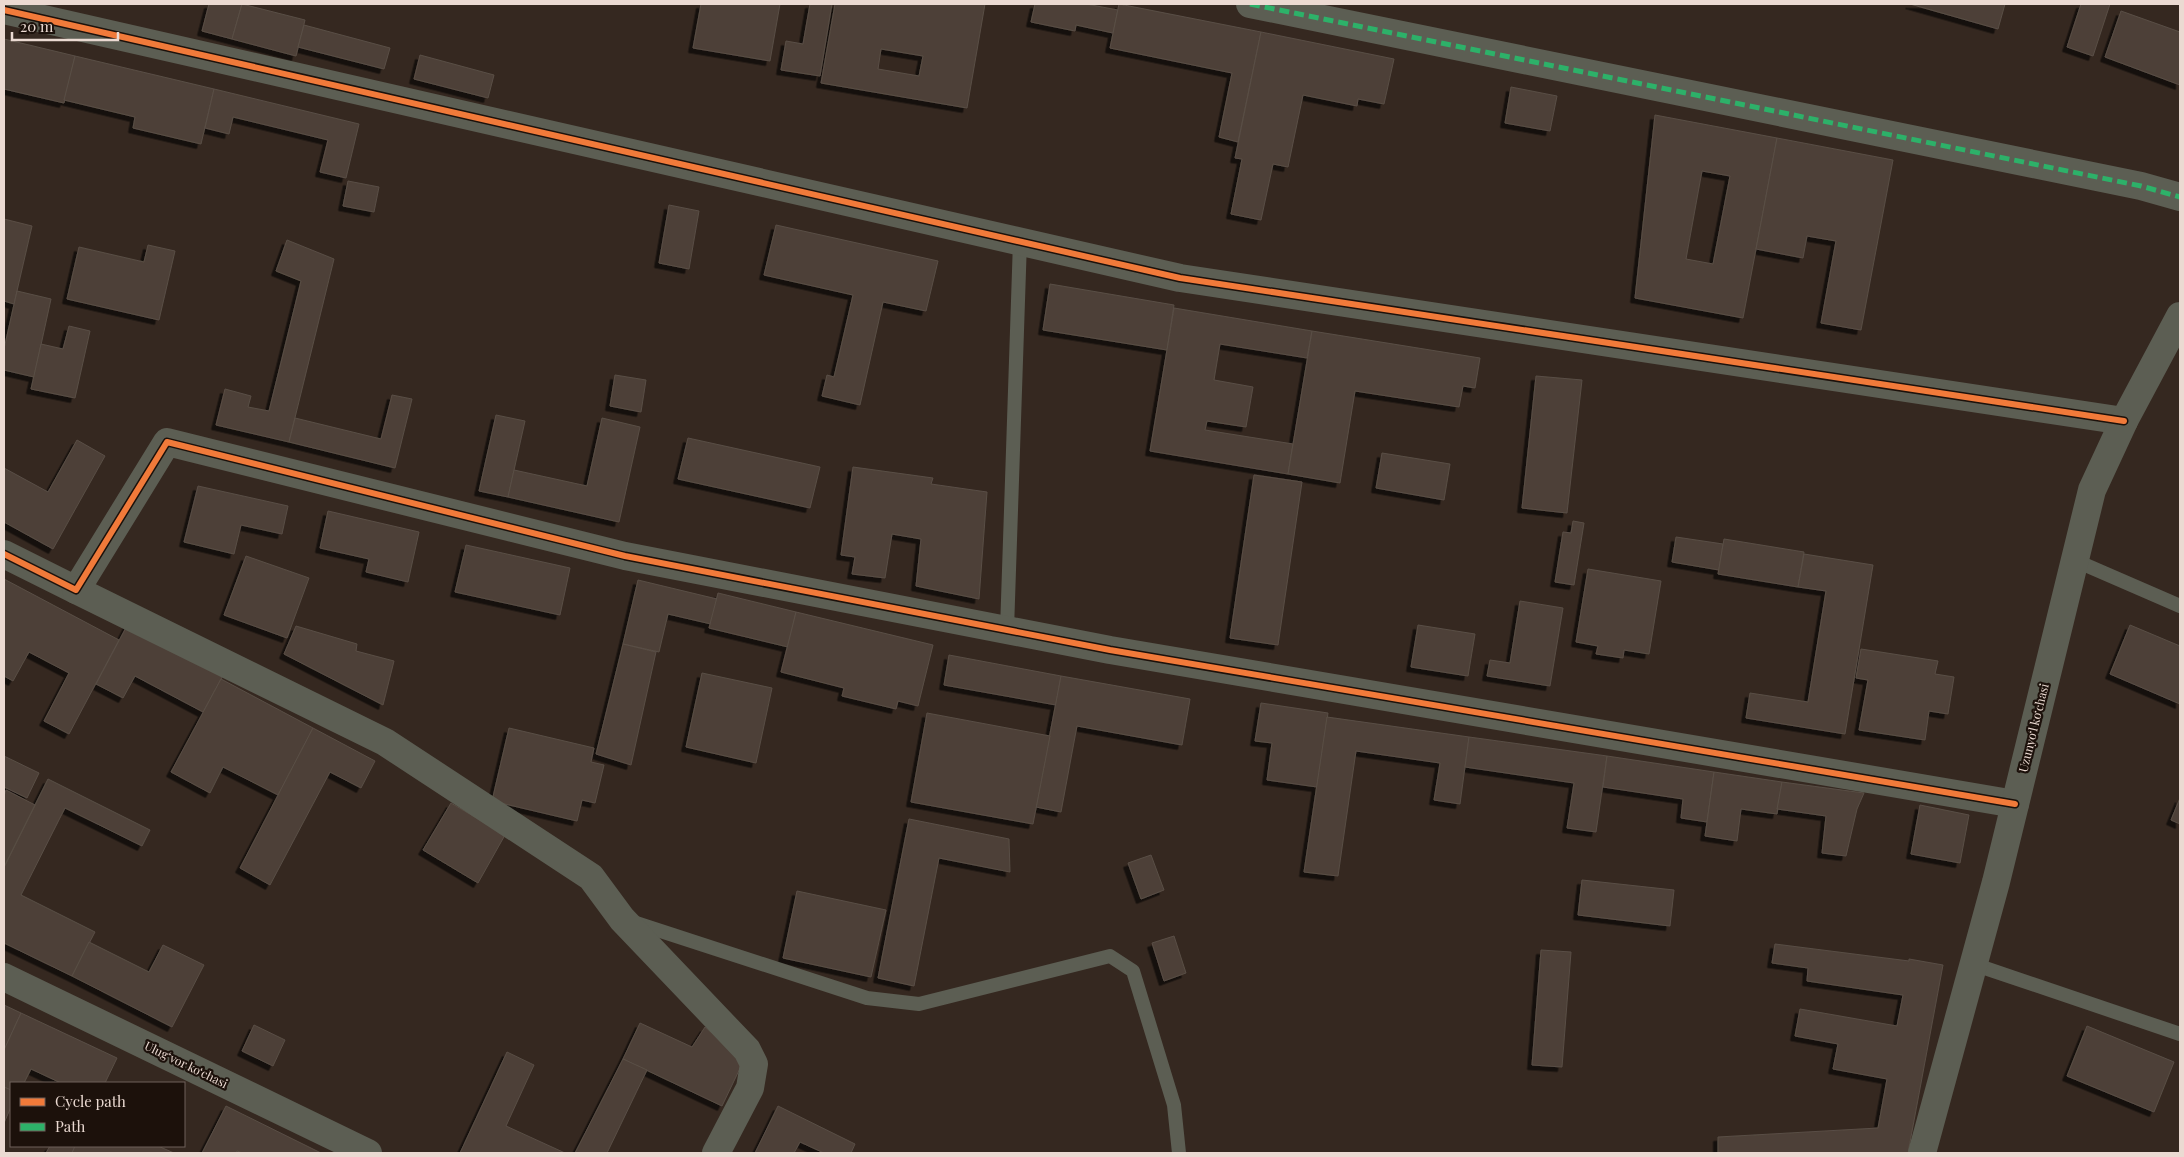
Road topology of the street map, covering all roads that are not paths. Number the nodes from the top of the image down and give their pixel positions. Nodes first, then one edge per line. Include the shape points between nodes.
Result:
1 (1250, 4) edge
2 (4, 10) edge
3 (2180, 197) edge
4 (1020, 242) junction
5 (2180, 316) edge
6 (2124, 421) junction
7 (4, 554) edge
8 (2074, 560) junction
9 (76, 590) junction
10 (2180, 606) edge
11 (1007, 630) junction
12 (2015, 804) junction
13 (622, 919) junction
14 (1974, 964) junction
15 (4, 977) edge
16 (2180, 1034) edge
17 (368, 1153) edge
18 (716, 1153) edge
19 (1179, 1153) edge
20 (1922, 1153) edge

1 - 3 street via 2141,186
2 - 4 street
4 - 6 street via 1180,278
4 - 11 lane
5 - 6 street, Uzunyoʻl koʻchasi
6 - 8 street, Uzunyoʻl koʻchasi via 2092,490
7 - 9 street
8 - 10 lane
8 - 12 street, Uzunyoʻl koʻchasi
9 - 11 street via 167,442 624,556
9 - 13 street via 385,742 591,877
11 - 12 street
12 - 14 street, Uzunyoʻl koʻchasi
13 - 18 street via 747,1050 754,1064 750,1088
13 - 19 lane via 867,998 919,1004 1110,956 1133,971 1174,1105
14 - 16 lane
14 - 20 street, Uzunyoʻl koʻchasi
15 - 17 street, Ulugʻvor koʻchasi

